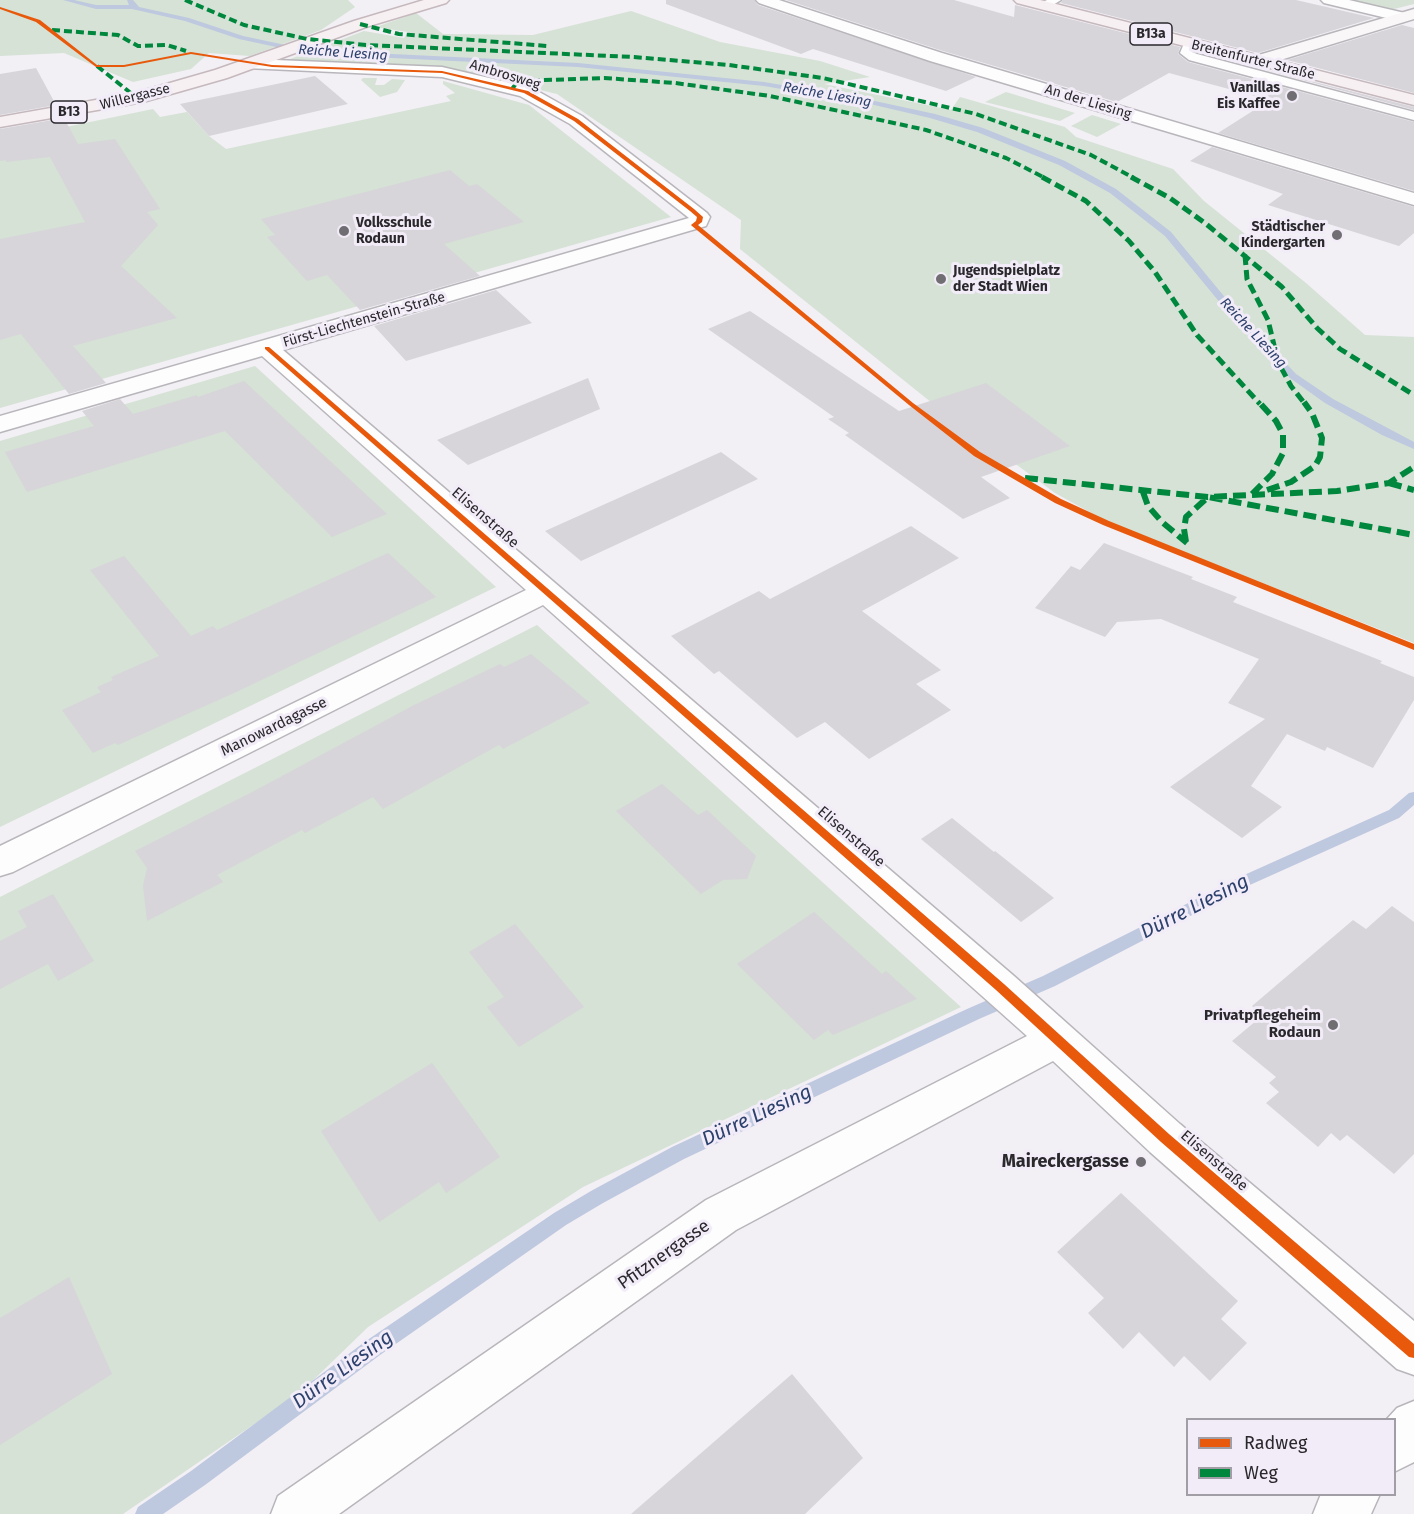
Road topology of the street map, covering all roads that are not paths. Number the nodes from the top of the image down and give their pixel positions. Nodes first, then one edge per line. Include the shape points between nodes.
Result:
1 (441, 0) edge
2 (764, 0) edge
3 (1022, 0) edge
4 (1329, 0) edge
5 (1050, 3) edge
6 (1409, 15) edge
7 (1189, 44) junction
8 (260, 61) junction
9 (1258, 61) junction
10 (1414, 100) edge
11 (1414, 116) edge
12 (0, 122) edge
13 (1414, 199) edge
14 (694, 225) joint
15 (267, 348) junction
16 (0, 424) edge
17 (548, 592) junction
18 (0, 862) edge
19 (1044, 1026) junction
20 (1414, 1352) edge
21 (1414, 1425) edge
22 (1396, 1447) edge
23 (1352, 1496) edge
24 (296, 1514) edge
25 (1338, 1514) edge

1 - 8 main road, B13
2 - 13 street, An der Liesing via 946,60
3 - 5 main road, Breitenfurter Straße / B13a
4 - 6 street
5 - 7 main road, Breitenfurter Straße / B13a
6 - 9 main road
7 - 9 main road, Breitenfurter Straße / B13a
7 - 11 lane via 1186,53 1193,57
8 - 12 main road, Willergasse / B13 via 137,98
8 - 14 street, Ambrosweg via 441,72 526,92 576,120 692,210 700,217
9 - 10 main road, Breitenfurter Straße / B13a
14 - 15 street, Fürst-Liechtenstein-Straße
15 - 16 street, Fürst-Liechtenstein-Straße
15 - 17 street, Elisenstraße
17 - 18 street, Manowardagasse
17 - 19 street, Elisenstraße
19 - 20 street, Elisenstraße via 1165,1138
19 - 24 street, Pfitznergasse via 721,1215
21 - 22 street
23 - 25 street

